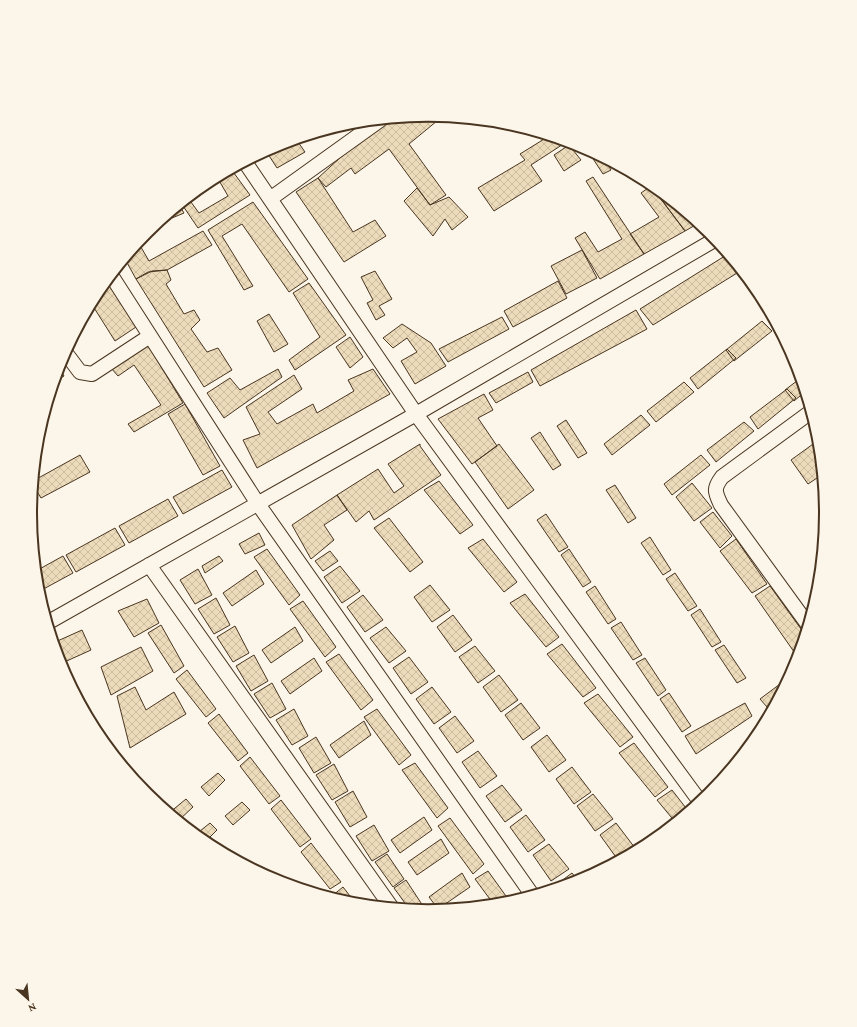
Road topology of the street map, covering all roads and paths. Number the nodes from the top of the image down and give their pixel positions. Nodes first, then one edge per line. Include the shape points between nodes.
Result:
1 (372, 126) edge
2 (248, 166) edge
3 (270, 199) junction
4 (710, 242) edge
5 (114, 280) edge
6 (150, 336) junction
7 (70, 358) edge
8 (416, 414) junction
9 (807, 414) edge
10 (258, 504) junction
11 (149, 565) junction
12 (52, 620) edge
13 (805, 621) edge
14 (697, 798) edge
15 (530, 892) edge
16 (388, 903) edge

1 - 3 street
2 - 3 street
3 - 8 street
4 - 8 street
5 - 6 street
6 - 7 street via 92,374 80,372
6 - 10 street
8 - 10 street
8 - 14 street
9 - 13 street via 722,477 716,486 716,495 721,505
10 - 11 street
10 - 15 street
11 - 12 street
11 - 16 street

